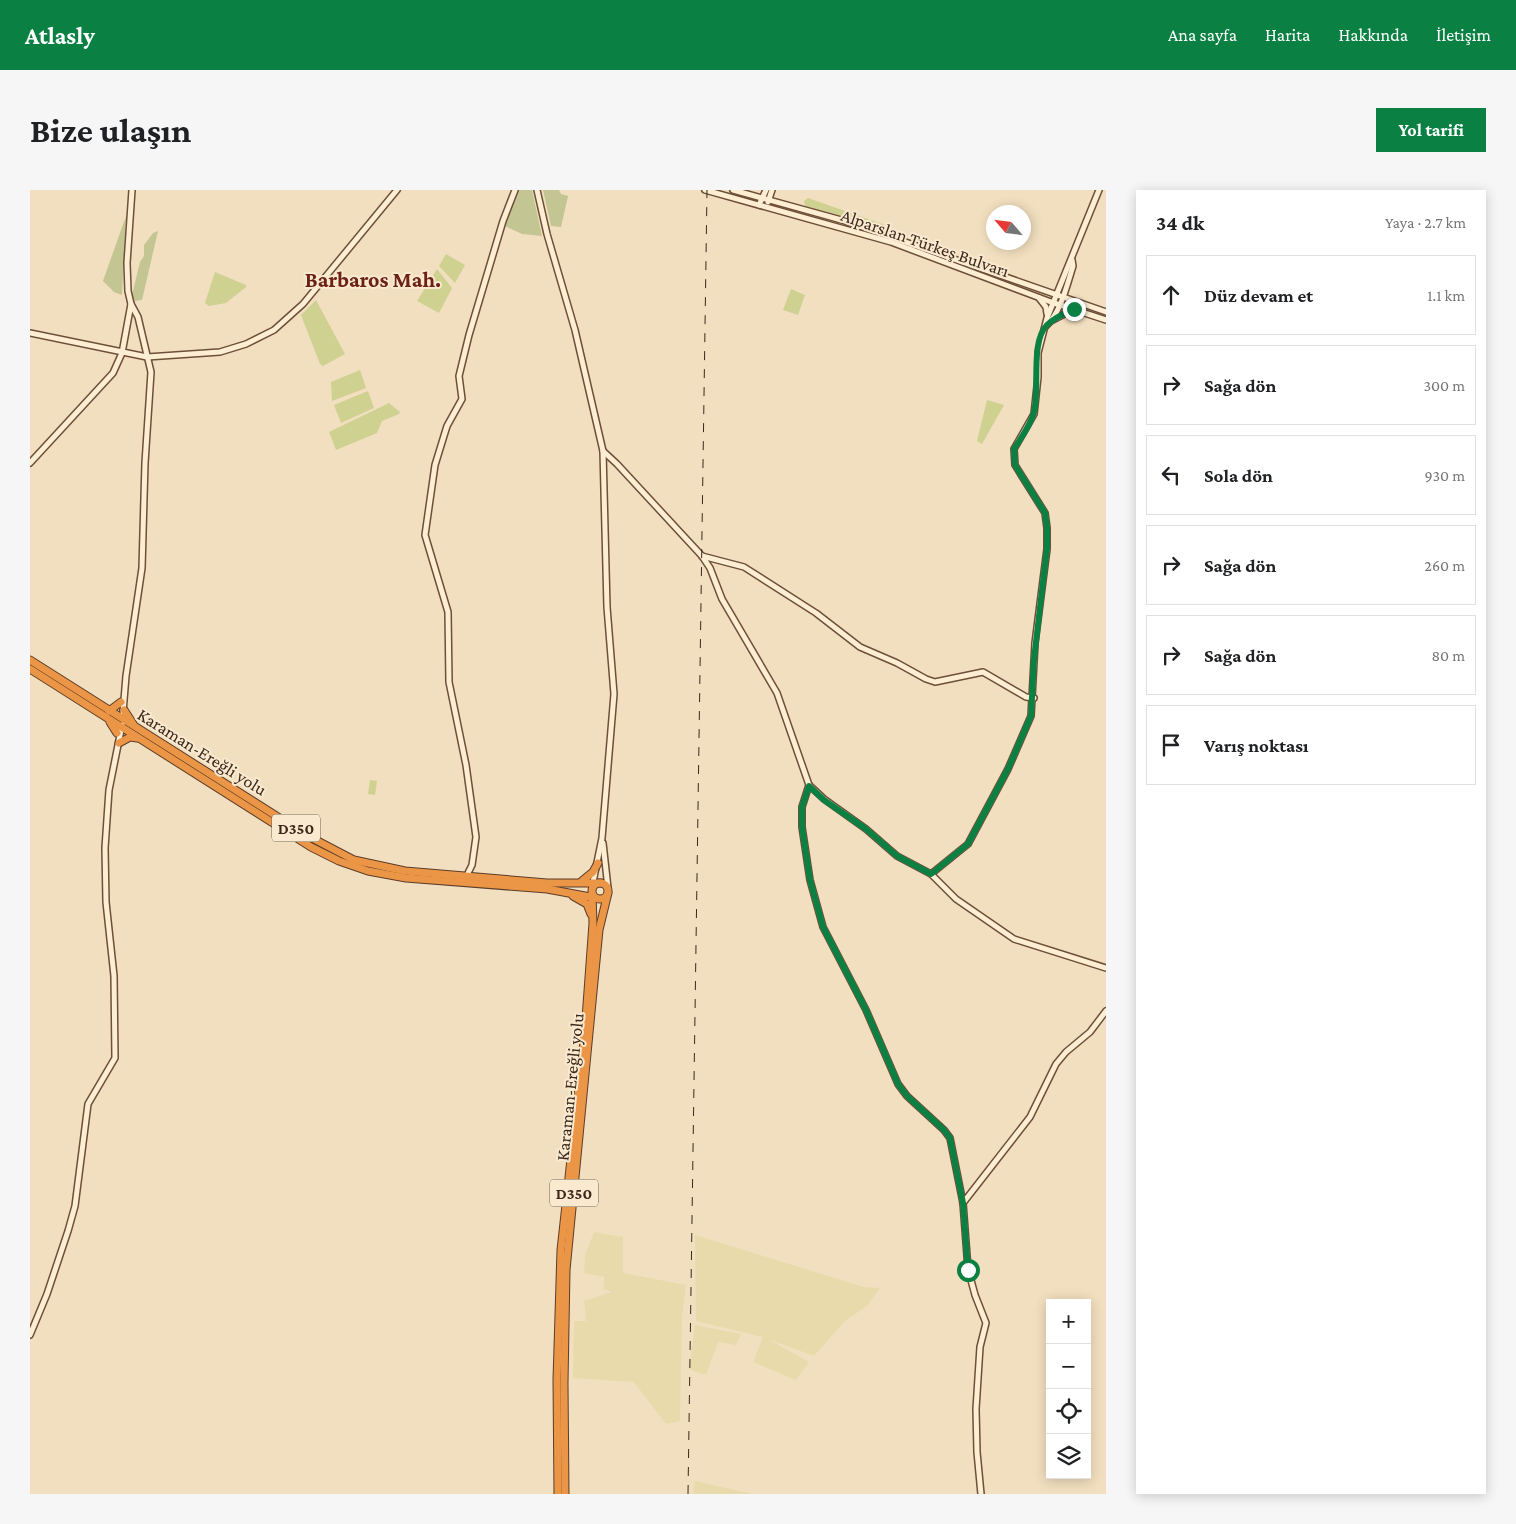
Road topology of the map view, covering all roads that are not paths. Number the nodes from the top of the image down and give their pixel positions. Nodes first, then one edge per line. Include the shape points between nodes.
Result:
1 (132, 190) edge
2 (397, 190) edge
3 (515, 190) edge
4 (537, 190) edge
5 (705, 190) edge
6 (733, 190) edge
7 (766, 190) edge
8 (772, 190) edge
9 (1099, 190) edge
10 (762, 198) junction
11 (768, 200) junction
12 (759, 205) junction
13 (766, 207) junction
14 (1072, 260) junction
15 (1070, 277) junction
16 (1053, 295) junction
17 (1038, 297) junction
18 (1062, 298) junction
19 (1072, 301) junction
20 (1053, 303) junction
21 (131, 304) junction
22 (1060, 305) junction
23 (1074, 309) junction
24 (1106, 312) edge
25 (1049, 320) junction
26 (1106, 320) edge
27 (30, 333) edge
28 (122, 353) junction
29 (147, 356) junction
30 (603, 451) junction
31 (30, 463) edge
32 (702, 556) junction
33 (30, 660) edge
34 (30, 669) edge
35 (1034, 698) junction
36 (122, 700) junction
37 (124, 710) junction
38 (108, 714) junction
39 (120, 724) junction
40 (136, 728) junction
41 (141, 739) junction
42 (119, 743) junction
43 (809, 786) junction
44 (602, 838) junction
45 (598, 863) junction
46 (931, 874) junction
47 (466, 877) junction
48 (575, 883) junction
49 (594, 890) junction
50 (561, 891) junction
51 (608, 891) junction
52 (593, 923) junction
53 (1106, 968) edge
54 (1106, 1011) edge
55 (963, 1203) junction
56 (30, 1335) edge
57 (558, 1494) edge
58 (565, 1494) edge
59 (981, 1494) edge

1 - 21 street via 127,263
2 - 29 street via 303,304 274,330 220,352
3 - 47 street via 469,335 459,376 462,399 447,426 437,457 425,535 448,612 449,682 466,764 476,837 472,865
4 - 30 street via 575,330
5 - 12 street, Alparslan Türkeş Bulvarı
6 - 10 street, Alparslan Türkeş Bulvarı
7 - 10 street
8 - 11 street
9 - 14 street
10 - 11 street, Alparslan Türkeş Bulvarı
10 - 12 street
11 - 13 street
11 - 16 street, Alparslan Türkeş Bulvarı via 845,222
12 - 13 street, Alparslan Türkeş Bulvarı
13 - 17 street, Alparslan Türkeş Bulvarı via 891,242
14 - 15 street
14 - 16 street
15 - 18 street
15 - 19 street via 1068,296
16 - 18 street, Alparslan Türkeş Bulvarı
16 - 20 street
17 - 20 street, Alparslan Türkeş Bulvarı
17 - 25 street via 1046,307
18 - 19 street, Alparslan Türkeş Bulvarı
18 - 22 street
19 - 24 street, Alparslan Türkeş Bulvarı
20 - 22 street, Alparslan Türkeş Bulvarı
20 - 25 street
21 - 28 street
21 - 29 street via 138,317
22 - 23 street, Alparslan Türkeş Bulvarı
22 - 25 street
23 - 25 street
23 - 26 street, Alparslan Türkeş Bulvarı
25 - 35 street via 1038,353 1034,414 1013,455 1020,475 1045,513 1047,528 1034,659
27 - 28 street
28 - 29 street
28 - 31 street via 105,383
29 - 36 street via 150,372 142,568
30 - 32 street
30 - 44 street via 607,614 614,694
32 - 35 street via 744,568 816,613 860,647 926,679 935,682 984,672 1026,697
32 - 43 street via 722,599 777,693
33 - 38 highway, Karaman-Ereğli yolu / D350
34 - 38 highway, Karaman-Ereğli yolu / D350
35 - 46 street via 1031,716 1008,769 968,844
36 - 37 street
36 - 38 highway
36 - 39 street
37 - 39 street
37 - 40 highway
38 - 39 highway, Karaman-Ereğli yolu / D350
38 - 39 highway
39 - 40 highway, Karaman-Ereğli yolu / D350
39 - 41 highway, Karaman-Ereğli yolu / D350
39 - 42 street
40 - 47 highway, Karaman-Ereğli yolu / D350 via 308,836 354,860 405,871
41 - 42 highway via 130,737
41 - 50 highway, Karaman-Ereğli yolu / D350 via 311,847 339,861 406,878
42 - 56 street via 109,790 105,848 106,902 115,986 115,1058 88,1104 75,1206 47,1294
43 - 46 street via 897,856
43 - 55 street via 802,807 802,827 818,913 898,1084 950,1138
44 - 45 street
44 - 51 street
45 - 48 highway via 589,877
45 - 49 street
46 - 53 street via 956,899 1014,939
47 - 48 highway, Karaman-Ereğli yolu / D350
48 - 49 highway, Karaman-Ereğli yolu / D350
49 - 50 highway, Karaman-Ereğli yolu
49 - 51 highway
49 - 51 highway, Karaman-Ereğli yolu via 603,898
49 - 52 highway, Karaman-Ereğli yolu
50 - 52 highway, D350 via 586,904
51 - 58 highway, Karaman-Ereğli yolu / D350 via 600,930 566,1270
52 - 57 highway, Karaman-Ereğli yolu / D350 via 561,1250
54 - 55 street via 1090,1032 1056,1064 1030,1117
55 - 59 street via 968,1270 986,1323 980,1347 976,1409

